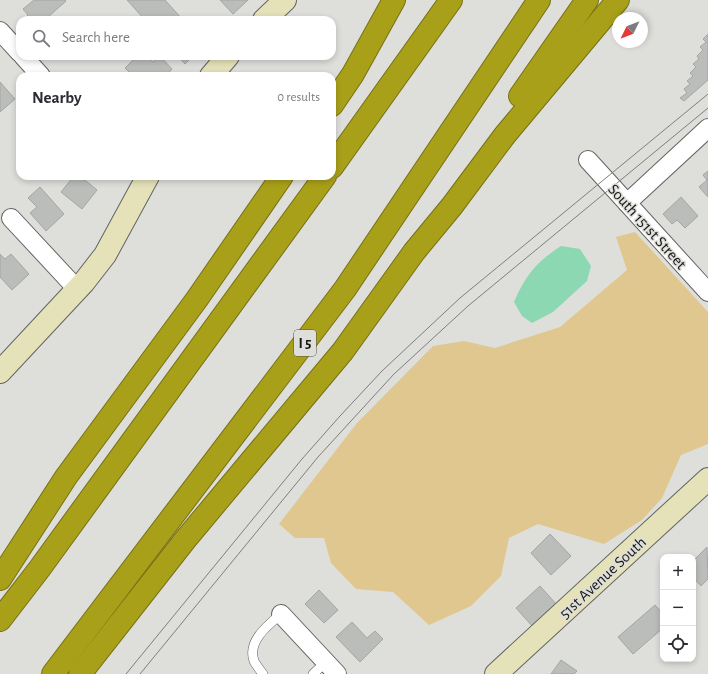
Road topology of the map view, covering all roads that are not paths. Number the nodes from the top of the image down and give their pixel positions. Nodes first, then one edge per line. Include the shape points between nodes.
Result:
1 (285, 0) edge
2 (394, 0) edge
3 (438, 0) edge
4 (451, 0) edge
5 (539, 0) edge
6 (587, 0) edge
7 (618, 0) edge
8 (268, 16) edge
9 (0, 31) edge
10 (16, 49) edge
11 (27, 60) edge
12 (225, 60) edge
13 (37, 72) edge
14 (214, 72) edge
15 (336, 99) edge
16 (375, 108) junction
17 (708, 128) edge
18 (588, 160) dead end
19 (336, 162) edge
20 (141, 180) edge
21 (279, 180) edge
22 (322, 180) edge
23 (627, 203) junction
24 (11, 218) dead end
25 (414, 252) junction
26 (77, 289) junction
27 (708, 292) edge
28 (0, 372) edge
29 (708, 479) edge
30 (0, 579) edge
31 (281, 614) joint
32 (0, 620) edge
33 (325, 670) edge
34 (53, 674) edge
35 (80, 674) edge
36 (263, 674) edge
37 (496, 674) edge

1 - 8 street
2 - 15 highway via 354,74
3 - 16 highway
4 - 16 highway
5 - 34 highway, I 5 via 345,289
6 - 25 highway via 446,198
7 - 25 highway via 505,135
9 - 10 street
11 - 13 street
12 - 14 street
16 - 19 highway
17 - 23 street
18 - 23 street, South 151st Street
20 - 26 street via 105,255
21 - 30 highway via 197,299 66,477
22 - 32 highway
23 - 27 street, South 151st Street
24 - 26 street
25 - 35 highway via 343,350 185,540
26 - 28 street
29 - 37 street, 51st Avenue South
31 - 33 street
31 - 36 lane via 263,629 252,647 254,660

